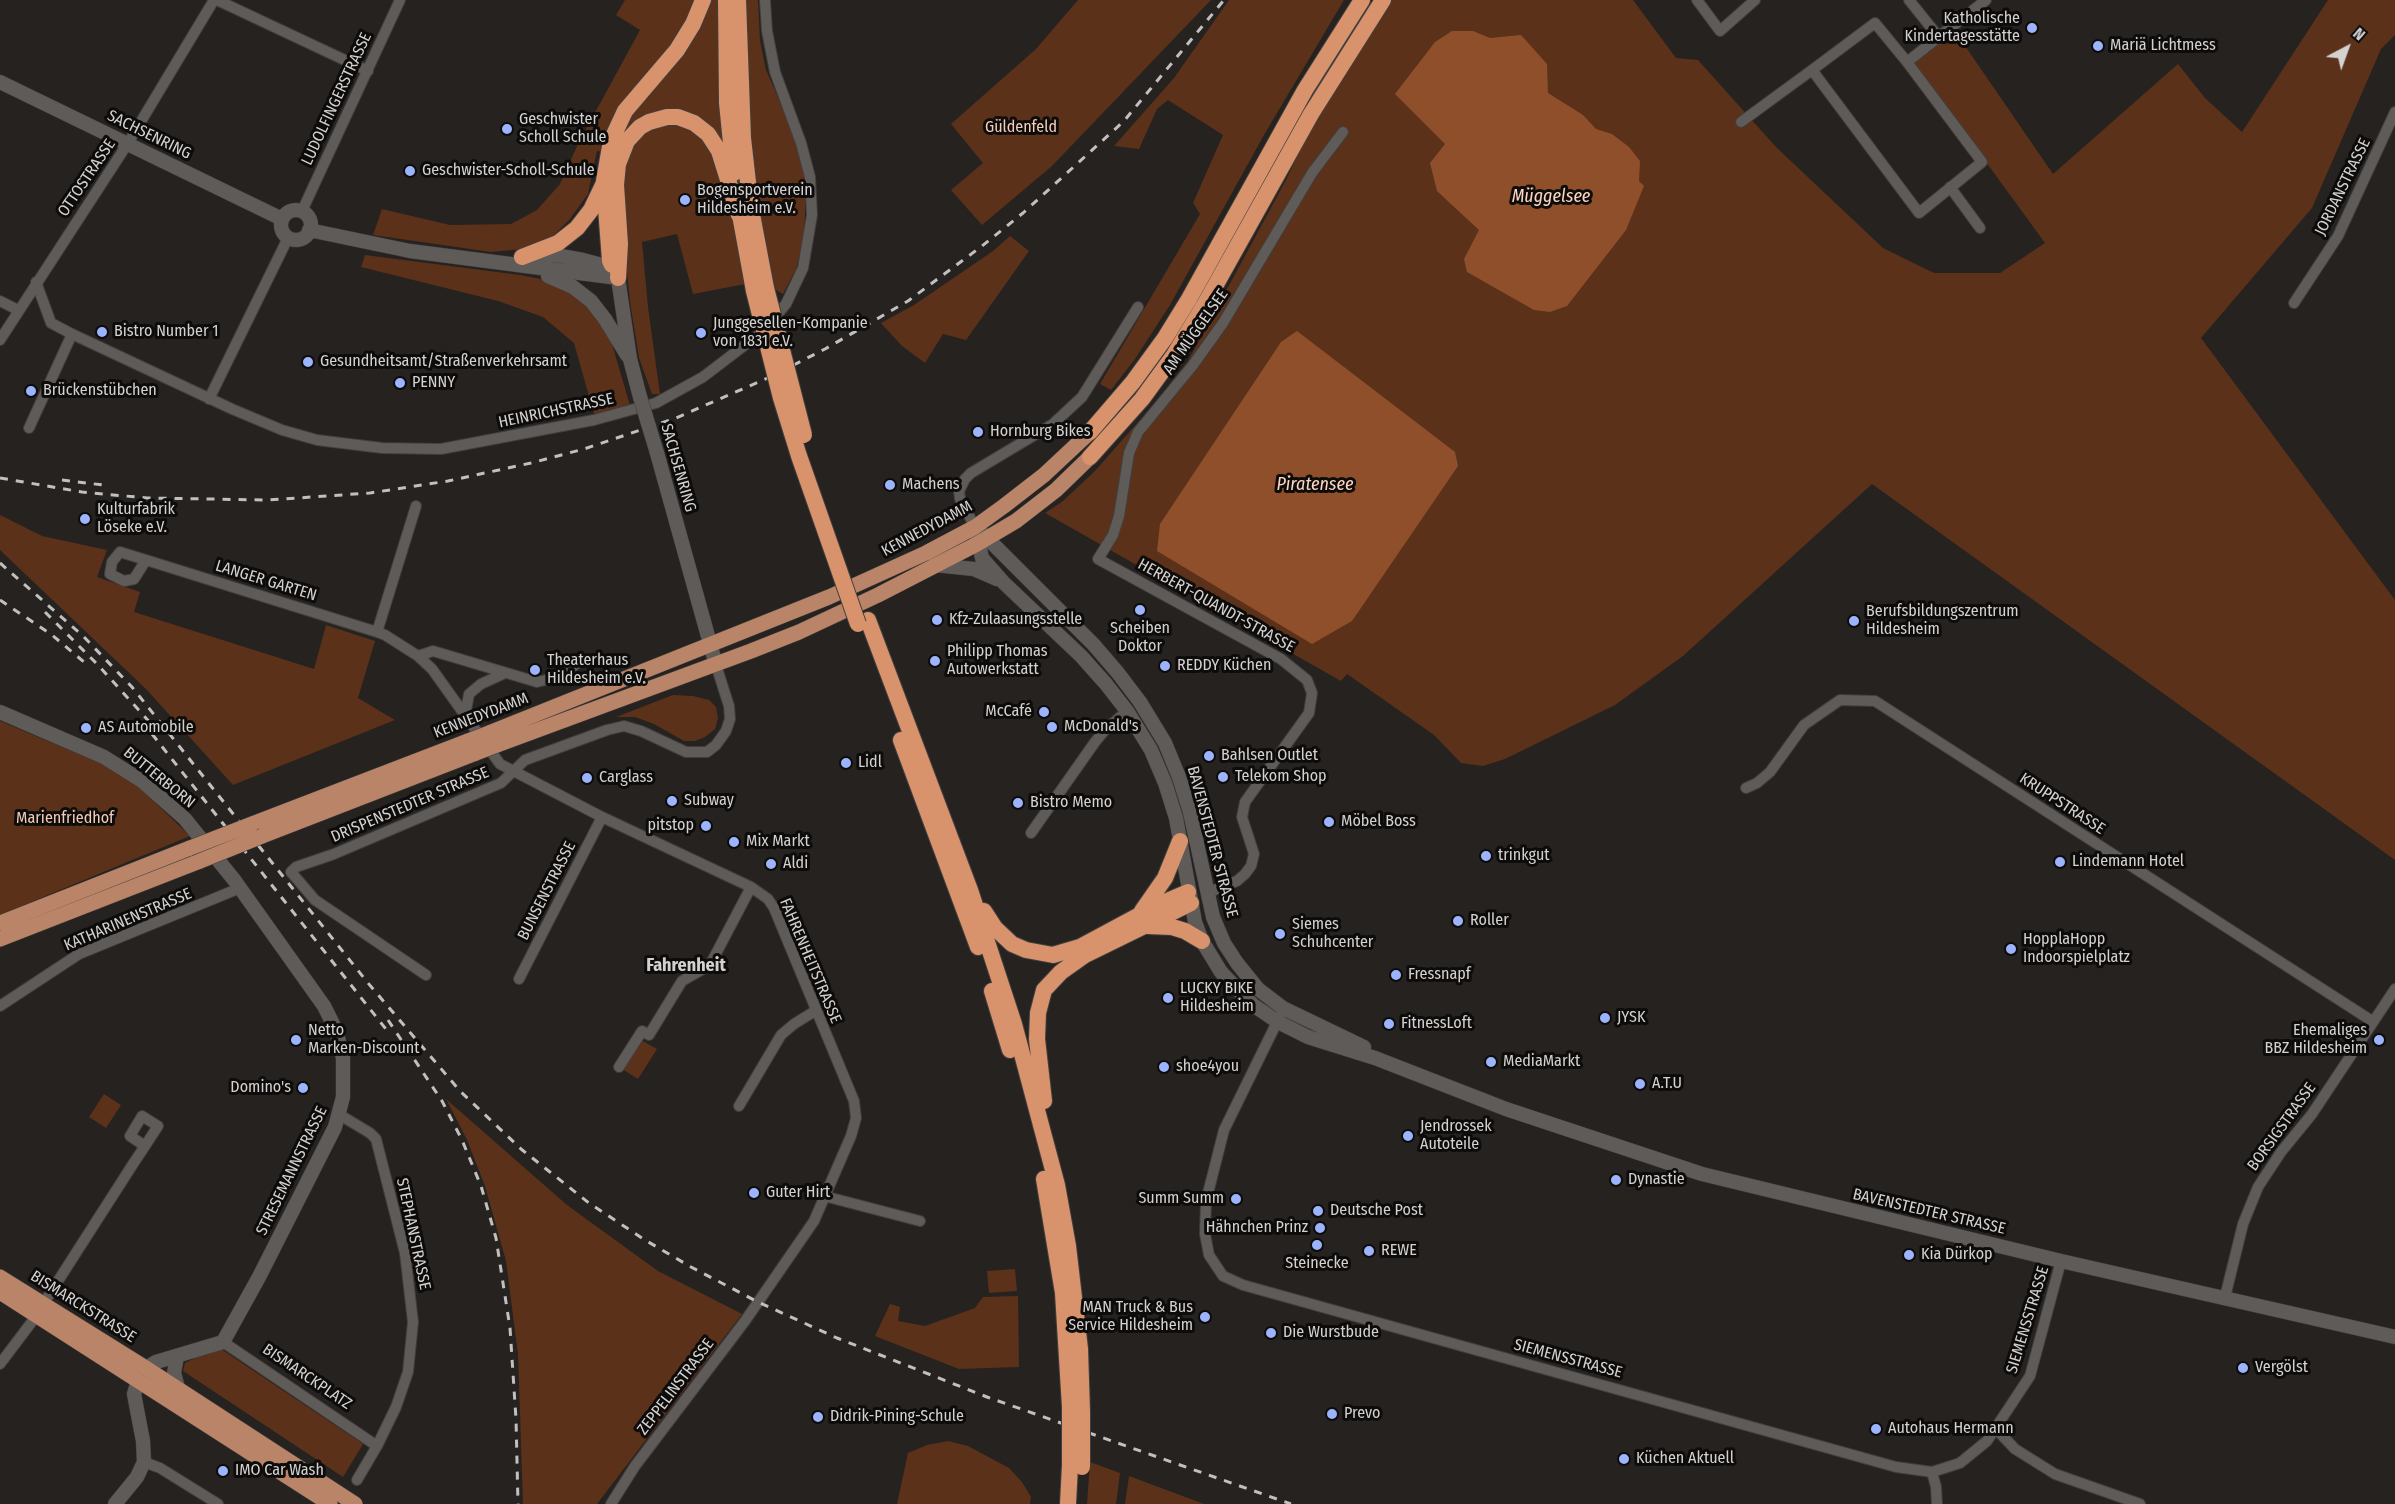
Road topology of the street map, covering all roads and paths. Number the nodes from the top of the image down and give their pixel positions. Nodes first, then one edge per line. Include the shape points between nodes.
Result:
1 (216, 0) edge
2 (400, 0) edge
3 (703, 0) edge
4 (726, 0) edge
5 (738, 0) edge
6 (765, 0) edge
7 (1362, 0) edge
8 (1383, 0) edge
9 (1697, 0) edge
10 (1755, 0) edge
11 (1909, 0) edge
12 (1986, 0) edge
13 (1938, 36) junction
14 (1907, 62) junction
15 (1812, 70) junction
16 (368, 71) junction
17 (0, 82) edge
18 (2395, 112) edge
19 (1741, 122) dead end
20 (1343, 132) dead end
21 (128, 143) junction
22 (604, 181) junction
23 (1950, 188) junction
24 (302, 211) junction
25 (739, 215) junction
26 (282, 219) junction
27 (1980, 228) dead end
28 (309, 230) junction
29 (288, 238) junction
30 (524, 263) junction
31 (618, 278) junction
32 (36, 282) junction
33 (760, 290) junction
34 (0, 301) edge
35 (2294, 303) dead end
36 (1138, 308) dead end
37 (18, 310) junction
38 (72, 334) junction
39 (0, 340) edge
40 (630, 358) junction
41 (209, 399) junction
42 (28, 428) dead end
43 (1090, 432) joint
44 (1090, 457) joint
45 (416, 506) dead end
46 (975, 527) junction
47 (983, 541) junction
48 (1098, 559) joint
49 (146, 560) dead end
50 (935, 566) junction
51 (1004, 583) junction
52 (863, 622) junction
53 (377, 632) junction
54 (710, 645) junction
55 (418, 656) junction
56 (577, 663) dead end
57 (716, 664) junction
58 (505, 673) junction
59 (1127, 711) junction
60 (0, 712) edge
61 (465, 716) junction
62 (493, 739) junction
63 (472, 747) junction
64 (514, 772) junction
65 (1746, 788) dead end
66 (602, 817) junction
67 (1031, 833) dead end
68 (1180, 841) junction
69 (195, 855) junction
70 (751, 887) junction
71 (240, 888) junction
72 (970, 890) junction
73 (1207, 893) junction
74 (1190, 898) junction
75 (1141, 921) junction
76 (0, 923) edge
77 (0, 939) edge
78 (1202, 941) junction
79 (426, 975) dead end
80 (519, 979) dead end
81 (2395, 989) edge
82 (0, 1006) edge
83 (1283, 1008) junction
84 (815, 1011) junction
85 (2372, 1021) junction
86 (1278, 1022) junction
87 (619, 1067) dead end
88 (1464, 1092) junction
89 (739, 1106) dead end
90 (340, 1115) junction
91 (145, 1146) dead end
92 (1057, 1185) junction
93 (824, 1196) junction
94 (920, 1221) dead end
95 (1058, 1223) junction
96 (2061, 1261) junction
97 (0, 1277) edge
98 (768, 1289) joint
99 (0, 1292) edge
100 (2225, 1298) junction
101 (40, 1310) junction
102 (2395, 1337) edge
103 (222, 1342) junction
104 (177, 1356) junction
105 (0, 1364) edge
106 (146, 1368) junction
107 (138, 1381) junction
108 (178, 1388) junction
109 (1996, 1429) junction
110 (377, 1446) junction
111 (144, 1462) junction
112 (1076, 1466) junction
113 (1932, 1472) junction
114 (357, 1480) dead end
115 (350, 1501) edge
116 (115, 1504) edge
117 (218, 1504) edge
118 (330, 1504) edge
119 (611, 1504) edge
120 (1068, 1504) edge
121 (1080, 1504) edge
122 (1937, 1504) edge
123 (2140, 1504) edge

1 - 16 street
1 - 21 street, OTTOSTRASSE
2 - 16 street, LUDOLFINGERSTRASSE
3 - 22 highway via 677,50 619,121
4 - 25 highway via 727,103
5 - 33 highway via 744,147
6 - 41 street, HEINRICHSTRASSE via 772,62 810,177 810,233 803,268 786,304 762,332 711,371 656,403 594,420 441,449 382,448 317,440 282,430
7 - 43 highway via 1305,90 1165,338
8 - 44 highway via 1311,114 1174,355 1142,399
9 - 10 street via 1719,31
11 - 13 street
12 - 13 street
13 - 14 street
14 - 15 street via 1875,23
14 - 23 street via 1982,162
15 - 19 street
15 - 23 street via 1919,213
16 - 24 street, LUDOLFINGERSTRASSE
17 - 21 street, SACHSENRING
18 - 35 street, JORDANSTRASSE via 2338,236
20 - 48 street, AM MÜGGELSEE via 1312,173 1223,323 1138,432 1129,453 1119,516
21 - 26 street, SACHSENRING
21 - 32 street, OTTOSTRASSE
22 - 30 highway via 591,210 577,228
22 - 31 highway via 610,261
23 - 27 street
24 - 26 street via 288,212
24 - 28 street via 308,217
25 - 31 highway via 719,151 708,134 678,117 649,122 627,141 618,164
25 - 33 highway
26 - 29 street via 282,232
28 - 29 street via 300,239
28 - 30 street via 410,251
29 - 41 street
30 - 31 street via 555,255 598,264
30 - 40 street via 573,287 591,301
31 - 40 street, SACHSENRING
32 - 37 street, OTTOSTRASSE
32 - 38 street, HEINRICHSTRASSE via 51,322
33 - 52 highway, bridge
34 - 37 street
36 - 46 street via 1082,397 1053,424 965,479 960,499
37 - 39 street, OTTOSTRASSE
38 - 41 street, HEINRICHSTRASSE
38 - 42 street
40 - 54 street, SACHSENRING, bridge
43 - 46 main road, KENNEDYDAMM via 1044,475
44 - 47 main road, KENNEDYDAMM via 1049,496
45 - 53 street
46 - 47 street, BAVENSTEDTER STRASSE
46 - 54 main road, KENNEDYDAMM via 869,580
47 - 50 main road, KENNEDYDAMM
47 - 51 street, BAVENSTEDTER STRASSE via 982,558
47 - 73 street, BAVENSTEDTER STRASSE via 1094,645 1140,702 1165,743 1179,777
48 - 73 street, HERBERT-QUANDT-STRASSE via 1281,659 1307,680 1312,693 1310,713 1245,802 1242,817 1254,854 1251,866 1237,881
49 - 53 street, LANGER GARTEN
50 - 51 street via 974,569
50 - 57 main road, KENNEDYDAMM via 799,632
51 - 59 street, BAVENSTEDTER STRASSE via 1082,656
52 - 72 highway
52 - 95 highway via 981,955
53 - 55 street, LANGER GARTEN
54 - 57 street, SACHSENRING
54 - 62 main road, KENNEDYDAMM
55 - 58 street via 433,651
55 - 61 street, LANGER GARTEN via 440,679
56 - 58 street via 563,676 545,682
57 - 62 main road, KENNEDYDAMM
57 - 64 street, DRISPENSTEDTER STRASSE via 730,719 726,731 707,752 686,752 624,726 606,729 525,760
58 - 61 street via 470,694
59 - 67 street via 1104,730
59 - 68 street, BAVENSTEDTER STRASSE via 1151,750 1165,783
60 - 71 street, BUTTERBORN via 104,757 142,782 186,819
61 - 64 street, LANGER GARTEN via 500,764
62 - 63 main road, KENNEDYDAMM, bridge
63 - 69 main road, KENNEDYDAMM, bridge via 262,836
63 - 69 main road, KENNEDYDAMM, bridge via 252,824
64 - 66 street, FAHRENHEITSTRASSE
64 - 79 street, DRISPENSTEDTER STRASSE via 501,783 291,872 315,900
65 - 85 street, KRUPPSTRASSE via 1770,772 1804,724 1839,700 1875,701
66 - 70 street, FAHRENHEITSTRASSE
66 - 80 street, BUNSENSTRASSE
68 - 74 street, BAVENSTEDTER STRASSE
68 - 75 highway
69 - 76 main road, KENNEDYDAMM
69 - 77 main road, KENNEDYDAMM
70 - 84 street, FAHRENHEITSTRASSE via 774,908
70 - 87 street via 710,965 682,981 649,1035 642,1031
71 - 82 street, KATHARINENSTRASSE via 79,954
71 - 90 street, STRESEMANNSTRASSE via 330,1017 343,1058
72 - 75 highway via 1003,937 1041,954 1053,955 1080,947
72 - 92 highway via 1014,1024
73 - 74 street, HERBERT-QUANDT-STRASSE
73 - 83 street, BAVENSTEDTER STRASSE via 1215,922 1237,963 1258,989
74 - 75 highway
74 - 78 street, BAVENSTEDTER STRASSE
75 - 78 highway via 1185,931
75 - 92 highway via 1071,963 1052,980 1040,1001 1038,1059
78 - 86 street, BAVENSTEDTER STRASSE via 1221,972 1253,1005
81 - 85 street, BORSIGSTRASSE
83 - 86 street, SIEMENSSTRASSE
83 - 88 street, BAVENSTEDTER STRASSE via 1377,1052 1423,1068
84 - 89 street via 781,1035
84 - 93 street, FAHRENHEITSTRASSE via 854,1101 856,1118
85 - 100 street, BORSIGSTRASSE via 2253,1196
86 - 88 street, BAVENSTEDTER STRASSE via 1308,1037
86 - 113 street, SIEMENSSTRASSE via 1224,1130 1206,1201 1209,1255 1222,1276 1305,1303 1896,1467
88 - 96 street, BAVENSTEDTER STRASSE via 1563,1130 1702,1174
90 - 103 street, STRESEMANNSTRASSE
90 - 110 street, STEPHANSTRASSE via 376,1139 409,1276 413,1322 408,1372
91 - 101 street
92 - 95 highway
93 - 94 street
93 - 98 street, FAHRENHEITSTRASSE via 814,1221
95 - 112 highway, bridge via 1076,1410
96 - 100 street, BAVENSTEDTER STRASSE
96 - 109 street, SIEMENSSTRASSE via 2030,1376
97 - 101 main road, BISMARCKSTRASSE
98 - 119 street, ZEPPELINSTRASSE via 635,1466
99 - 101 main road, BISMARCKSTRASSE
100 - 102 street, BAVENSTEDTER STRASSE
101 - 105 street
101 - 106 main road, BISMARCKSTRASSE
101 - 107 main road, BISMARCKSTRASSE
103 - 104 street
103 - 110 street, BISMARCKPLATZ
104 - 106 street
104 - 108 street via 174,1373
106 - 107 street
106 - 108 main road
107 - 111 street via 134,1394
107 - 118 main road
108 - 115 main road
109 - 113 street, SIEMENSSTRASSE via 1960,1463
109 - 123 street via 2015,1449 2055,1474
110 - 114 street
111 - 116 street
111 - 117 street
112 - 120 highway
112 - 121 highway
113 - 122 street

